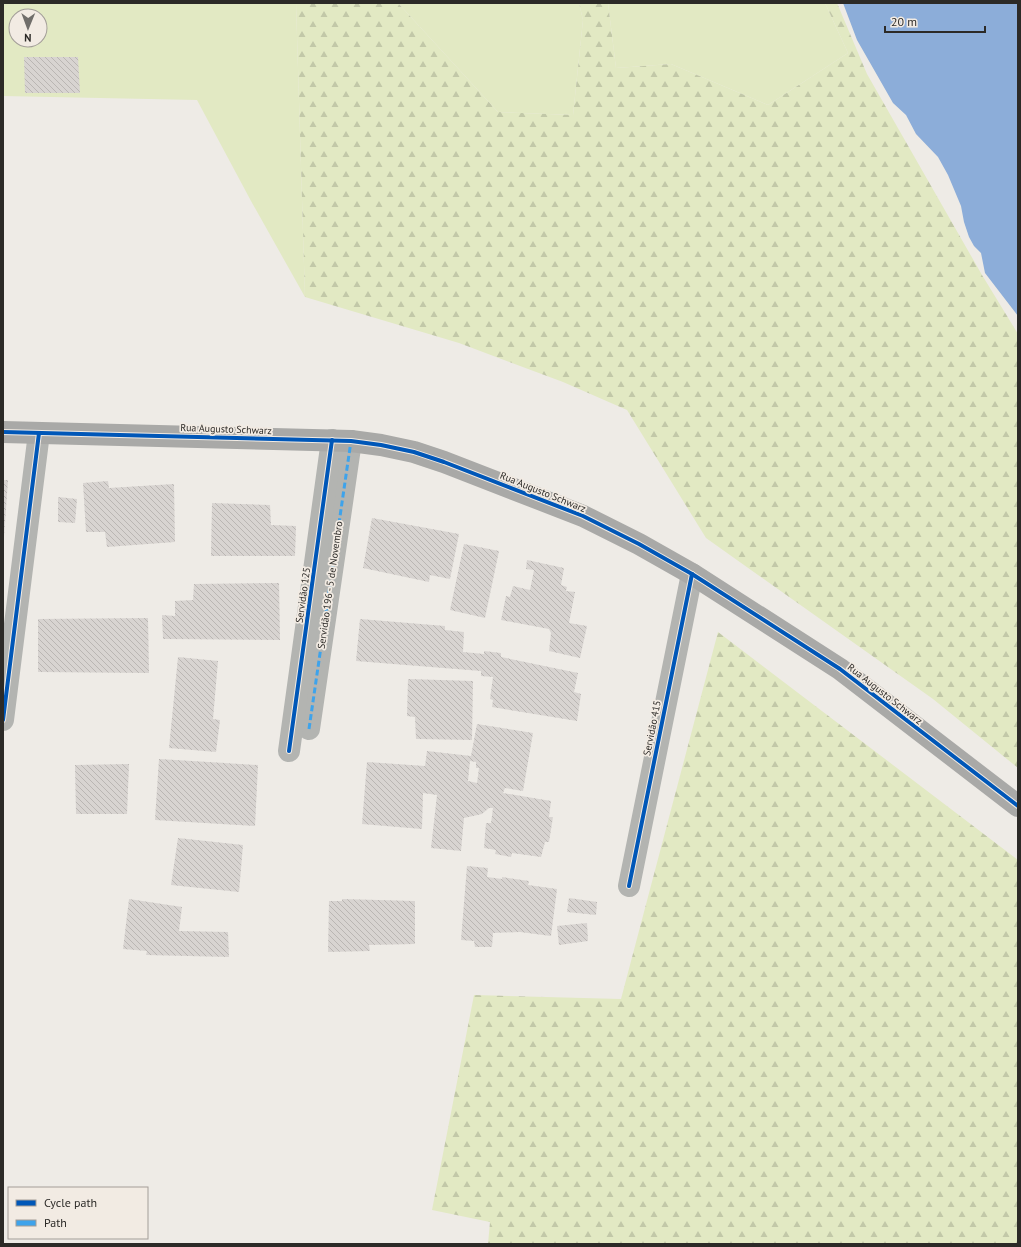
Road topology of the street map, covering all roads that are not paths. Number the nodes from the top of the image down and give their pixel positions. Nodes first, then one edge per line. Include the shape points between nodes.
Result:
1 (3, 432) edge
2 (39, 433) junction
3 (342, 441) junction
4 (692, 574) junction
5 (3, 720) edge
6 (309, 729) dead end
7 (290, 751) dead end
8 (1018, 806) edge
9 (629, 886) dead end

1 - 2 main road, Rua Augusto Schwarz
2 - 3 main road, Rua Augusto Schwarz
2 - 5 street
3 - 4 main road, Rua Augusto Schwarz via 414,452 507,486 583,516
3 - 6 street, Servidão 196 - 5 de Novembro
3 - 7 street, Servidão 125
4 - 8 main road, Rua Augusto Schwarz via 840,669
4 - 9 street, Servidão 415

